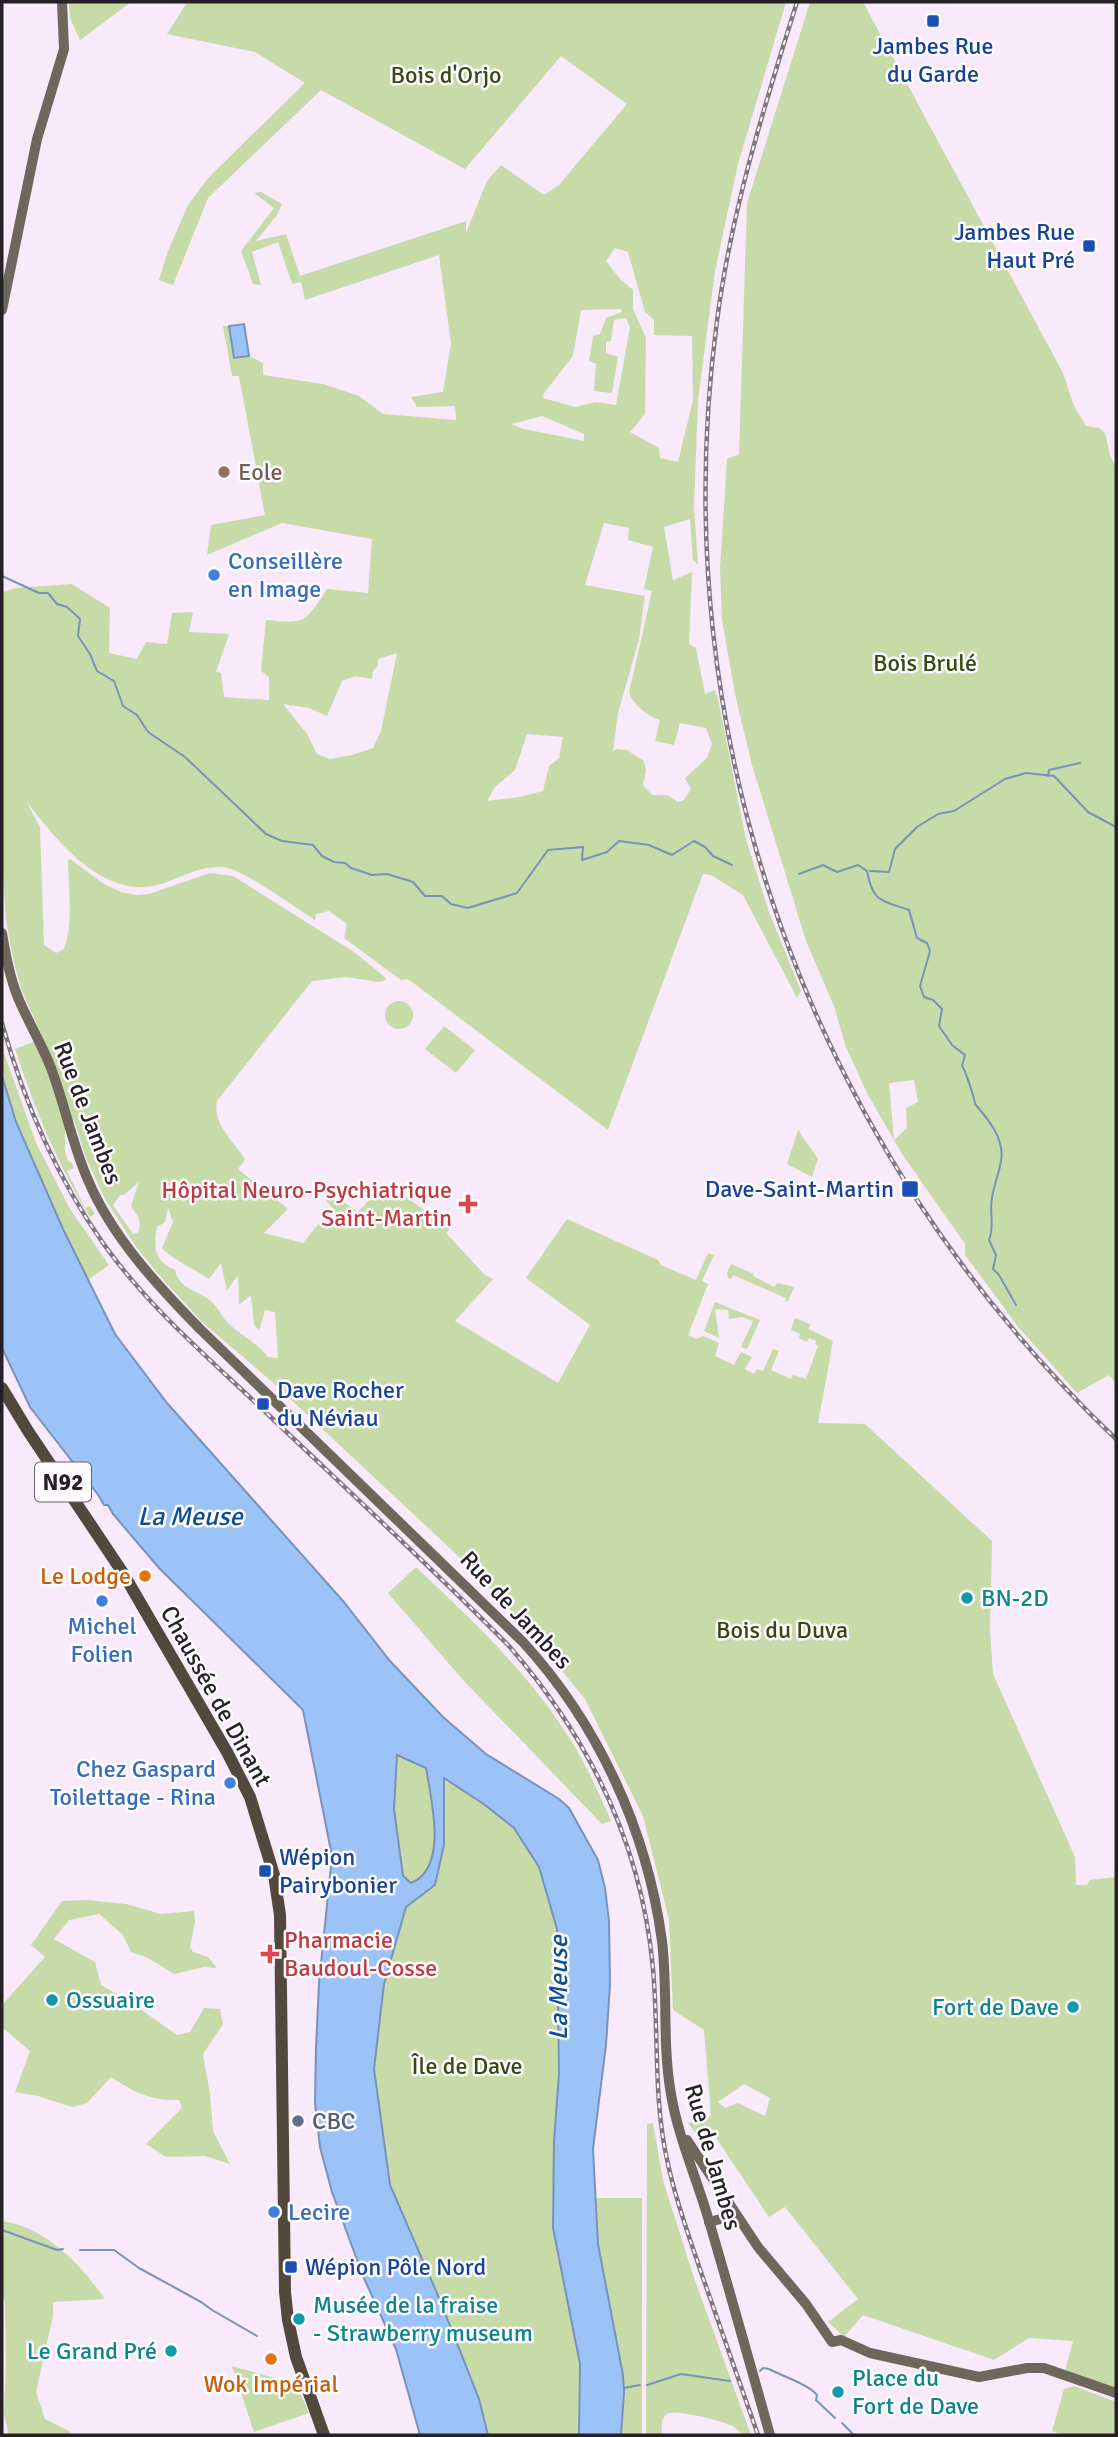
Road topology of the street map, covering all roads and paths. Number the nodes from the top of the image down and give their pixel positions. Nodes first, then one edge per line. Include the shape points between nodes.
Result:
1 (62, 2) edge
2 (2, 310) edge
3 (2, 933) edge
4 (2, 1388) edge
5 (681, 2132) junction
6 (736, 2215) junction
7 (709, 2222) junction
8 (1116, 2393) edge
9 (324, 2435) edge
10 (771, 2435) edge

1 - 2 main road via 64,49 37,139
3 - 5 main road, Rue de Jambes via 9,972 50,1067 87,1179 131,1250 200,1329 523,1642 591,1734 624,1801 650,1882 662,1940 669,2077
4 - 9 main road, Chaussée de Dinant / N92 via 123,1573 228,1752 250,1797 274,1875 280,1915 287,2314 296,2357
5 - 6 main road
5 - 7 main road, Rue de Jambes
6 - 7 main road
6 - 8 main road via 832,2342 841,2340 870,2353 979,2377 1044,2368
7 - 10 main road, Rue de Jambes

